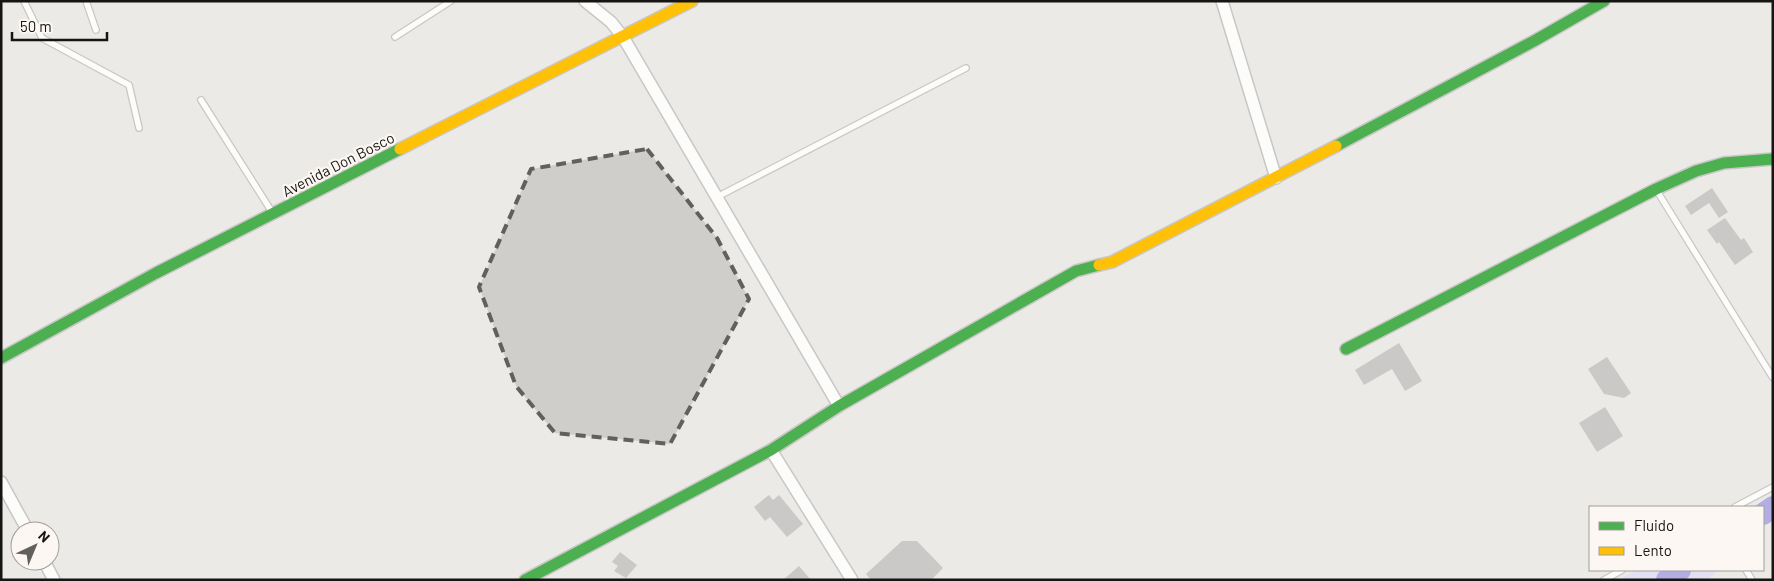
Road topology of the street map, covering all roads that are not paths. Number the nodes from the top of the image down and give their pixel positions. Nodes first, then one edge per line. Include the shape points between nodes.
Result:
1 (24, 1) edge
2 (86, 1) edge
3 (450, 1) edge
4 (585, 1) edge
5 (692, 1) edge
6 (1222, 1) edge
7 (1604, 1) edge
8 (96, 30) dead end
9 (396, 37) dead end
10 (623, 37) junction
11 (966, 68) dead end
12 (202, 100) dead end
13 (139, 128) dead end
14 (1773, 159) edge
15 (1276, 178) junction
16 (1656, 189) junction
17 (717, 198) junction
18 (273, 214) junction
19 (1346, 348) dead end
20 (1, 358) edge
21 (1773, 378) edge
22 (839, 406) junction
23 (772, 450) junction
24 (2, 486) edge
25 (1773, 487) edge
26 (1737, 506) edge
27 (22, 521) edge
28 (1620, 571) edge
29 (525, 580) edge
30 (852, 580) edge
31 (1604, 580) edge

1 - 13 lane via 42,38 129,85
2 - 8 lane
3 - 9 lane
4 - 10 street via 611,22
5 - 10 street, Avenida Don Bosco
6 - 15 street
7 - 15 street
10 - 17 street
10 - 18 street, Avenida Don Bosco
11 - 17 lane
12 - 18 lane
14 - 16 street via 1724,163 1696,171
15 - 22 street via 1112,262 1076,271
16 - 19 street
16 - 21 lane
17 - 22 street
18 - 20 street, Avenida Don Bosco via 156,273
22 - 23 street
23 - 29 street
23 - 30 street
24 - 27 street
25 - 26 lane
28 - 31 lane

